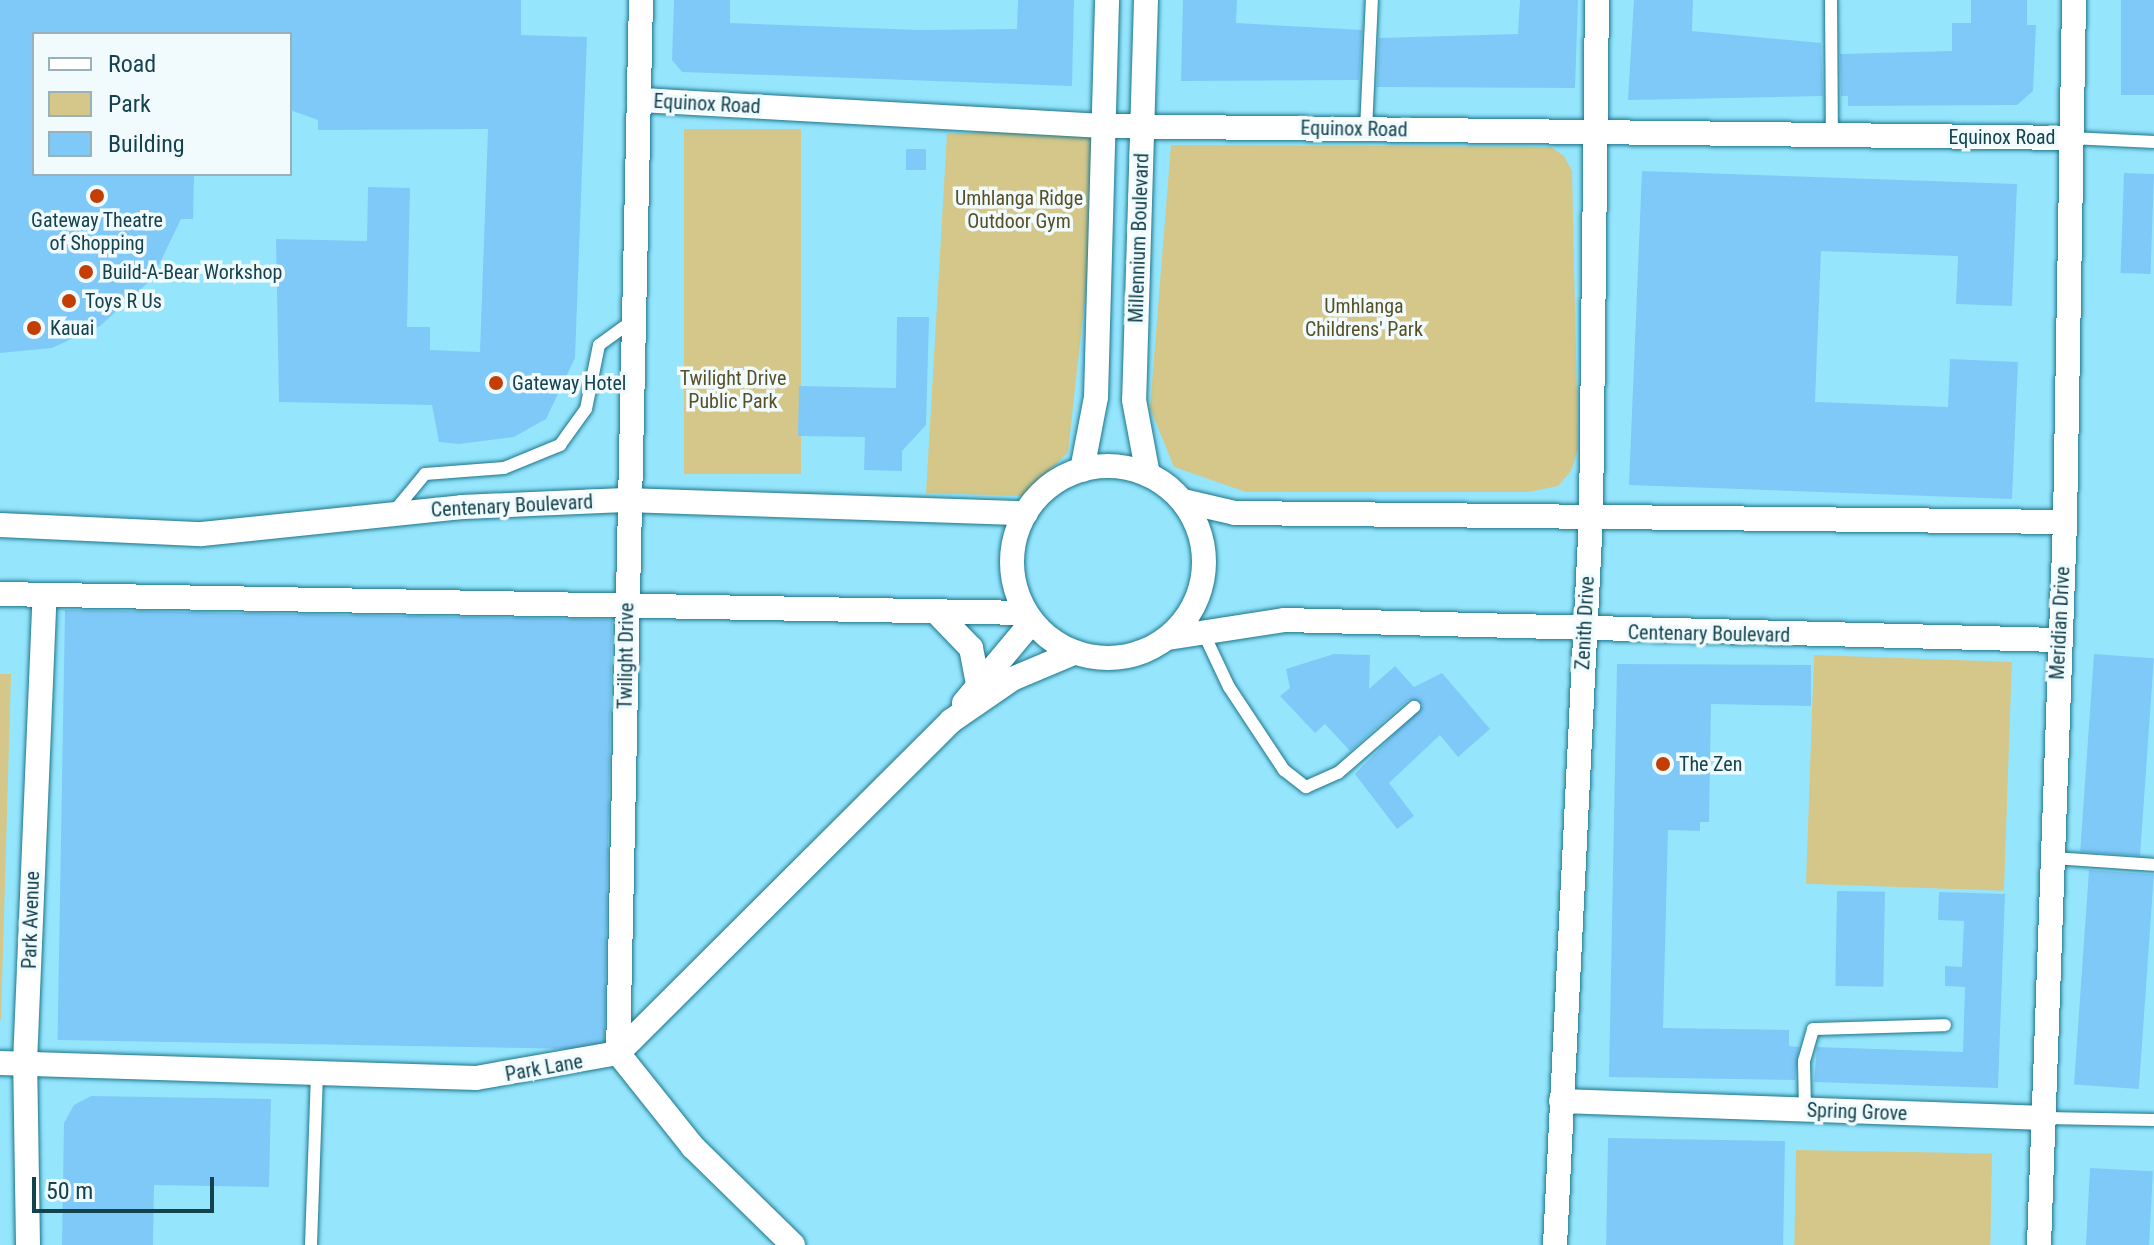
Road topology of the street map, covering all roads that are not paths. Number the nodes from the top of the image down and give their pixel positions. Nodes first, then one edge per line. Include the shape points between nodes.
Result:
1 (641, 0) edge
2 (1107, 0) edge
3 (1146, 0) edge
4 (1372, 0) edge
5 (1597, 0) edge
6 (1831, 0) edge
7 (2074, 0) edge
8 (639, 100) junction
9 (1104, 126) junction
10 (1142, 127) junction
11 (1366, 130) junction
12 (1593, 133) junction
13 (1832, 135) junction
14 (2071, 138) junction
15 (2154, 142) edge
16 (631, 322) junction
17 (1082, 470) junction
18 (1148, 475) junction
19 (625, 500) junction
20 (1183, 501) junction
21 (1026, 513) junction
22 (391, 515) junction
23 (1591, 517) junction
24 (2065, 522) junction
25 (0, 525) edge
26 (0, 594) edge
27 (45, 595) junction
28 (628, 605) junction
29 (939, 615) junction
30 (1029, 617) junction
31 (1202, 630) junction
32 (1583, 632) junction
33 (1168, 638) junction
34 (2059, 640) junction
35 (1074, 653) junction
36 (978, 684) junction
37 (1414, 707) dead end
38 (951, 721) junction
39 (2049, 858) junction
40 (2154, 865) edge
41 (1945, 1025) dead end
42 (618, 1053) junction
43 (0, 1063) edge
44 (25, 1063) junction
45 (317, 1073) junction
46 (1561, 1101) junction
47 (1805, 1110) junction
48 (2046, 1118) junction
49 (2154, 1120) edge
50 (28, 1245) edge
51 (311, 1245) edge
52 (793, 1245) edge
53 (1555, 1245) edge
54 (2039, 1245) edge

1 - 8 street, Twilight Drive
2 - 9 street, Millennium Boulevard
3 - 10 street, Millennium Boulevard
4 - 11 lane
5 - 12 street, Zenith Drive
6 - 13 lane
7 - 14 street, Meridian Drive
8 - 9 street, Equinox Road
8 - 16 street, Twilight Drive
9 - 10 street, Equinox Road
9 - 17 street, Millennium Boulevard via 1096,397
10 - 11 street, Equinox Road
10 - 18 street, Millennium Boulevard via 1134,400
11 - 12 street, Equinox Road
12 - 13 street, Equinox Road
12 - 23 street, Zenith Drive
13 - 14 street, Equinox Road
14 - 15 lane
14 - 24 street, Meridian Drive
16 - 19 street, Twilight Drive
16 - 22 lane via 599,345 586,409 560,445 504,468 425,474
17 - 18 street via 1116,466
17 - 21 street via 1060,479
18 - 20 street
19 - 21 street, Centenary Boulevard
19 - 22 street, Centenary Boulevard
19 - 28 street, Twilight Drive
20 - 23 street via 1235,513
20 - 33 street via 1205,557 1189,615
21 - 30 street via 1012,565
22 - 25 street, Centenary Boulevard via 202,534
23 - 24 street
23 - 32 street, Zenith Drive
24 - 34 street, Meridian Drive
26 - 27 street
27 - 28 street
27 - 44 street, Park Avenue
28 - 29 street
28 - 42 street, Twilight Drive
29 - 30 street
29 - 36 street via 971,648
30 - 35 street
30 - 36 street
31 - 32 street, Centenary Boulevard via 1284,620
31 - 33 street, Centenary Boulevard
31 - 37 lane via 1229,687 1284,770 1306,787 1338,773
32 - 34 street, Centenary Boulevard
32 - 46 street, Zenith Drive
33 - 35 street via 1106,659
34 - 39 street, Meridian Drive
35 - 38 street via 1012,679
36 - 38 street
38 - 42 street
39 - 40 lane
39 - 48 street, Meridian Drive
41 - 47 lane via 1813,1029 1804,1061
42 - 45 street, Park Lane via 522,1075
42 - 52 street via 693,1147
43 - 44 street, Park Lane
44 - 45 street, Park Lane
44 - 50 street, Park Avenue
45 - 51 lane
46 - 47 street, Spring Grove
46 - 53 street, Zenith Drive
47 - 48 street, Spring Grove
48 - 49 lane, Spring Grove
48 - 54 street, Meridian Drive

